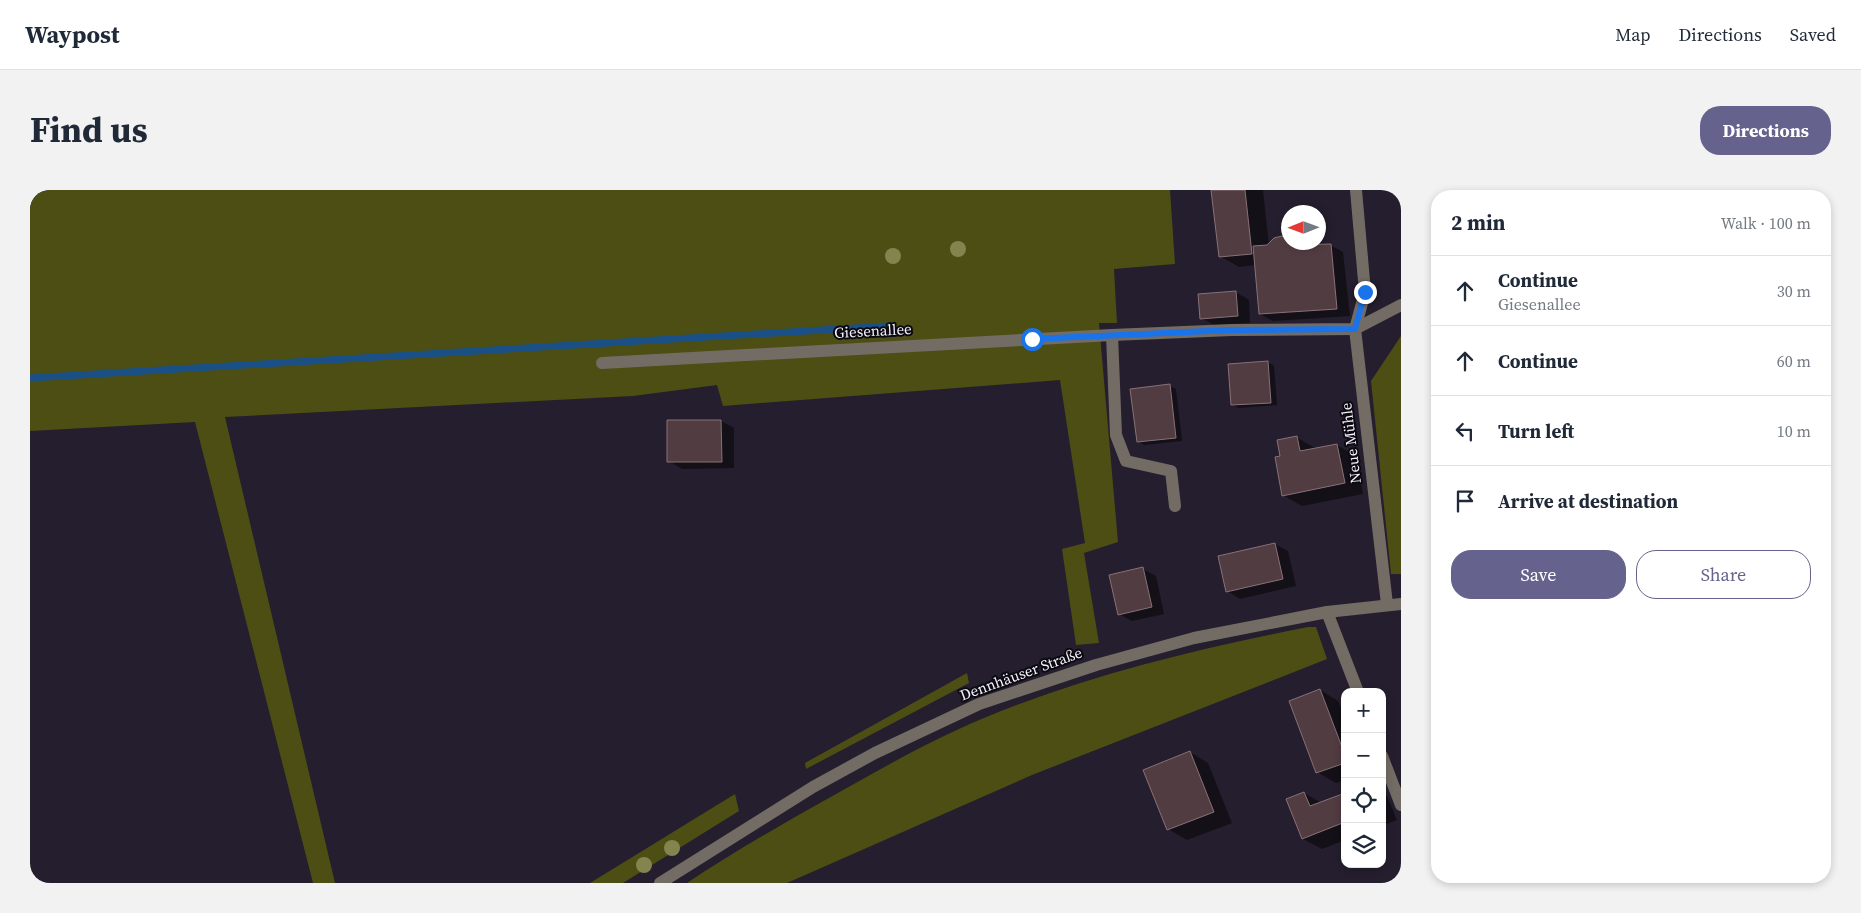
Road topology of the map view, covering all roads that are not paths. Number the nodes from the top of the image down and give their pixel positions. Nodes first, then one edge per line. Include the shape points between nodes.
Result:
1 (1356, 190) edge
2 (1401, 305) edge
3 (1355, 329) junction
4 (1112, 335) junction
5 (602, 363) dead end
6 (1175, 506) dead end
7 (1387, 604) junction
8 (1401, 604) edge
9 (1327, 612) junction
10 (1356, 688) edge
11 (1386, 766) edge
12 (1401, 804) edge
13 (660, 883) edge

1 - 3 street via 1365,292
2 - 3 street
3 - 4 street, Giesenallee
3 - 7 street, Neue Mühle
4 - 5 street, Giesenallee
4 - 6 street via 1116,435 1126,461 1171,471
7 - 8 street, Dennhäuser Straße
7 - 9 street, Dennhäuser Straße
9 - 10 street
9 - 13 street, Dennhäuser Straße via 1194,638 1096,665 979,704 875,753
11 - 12 street

